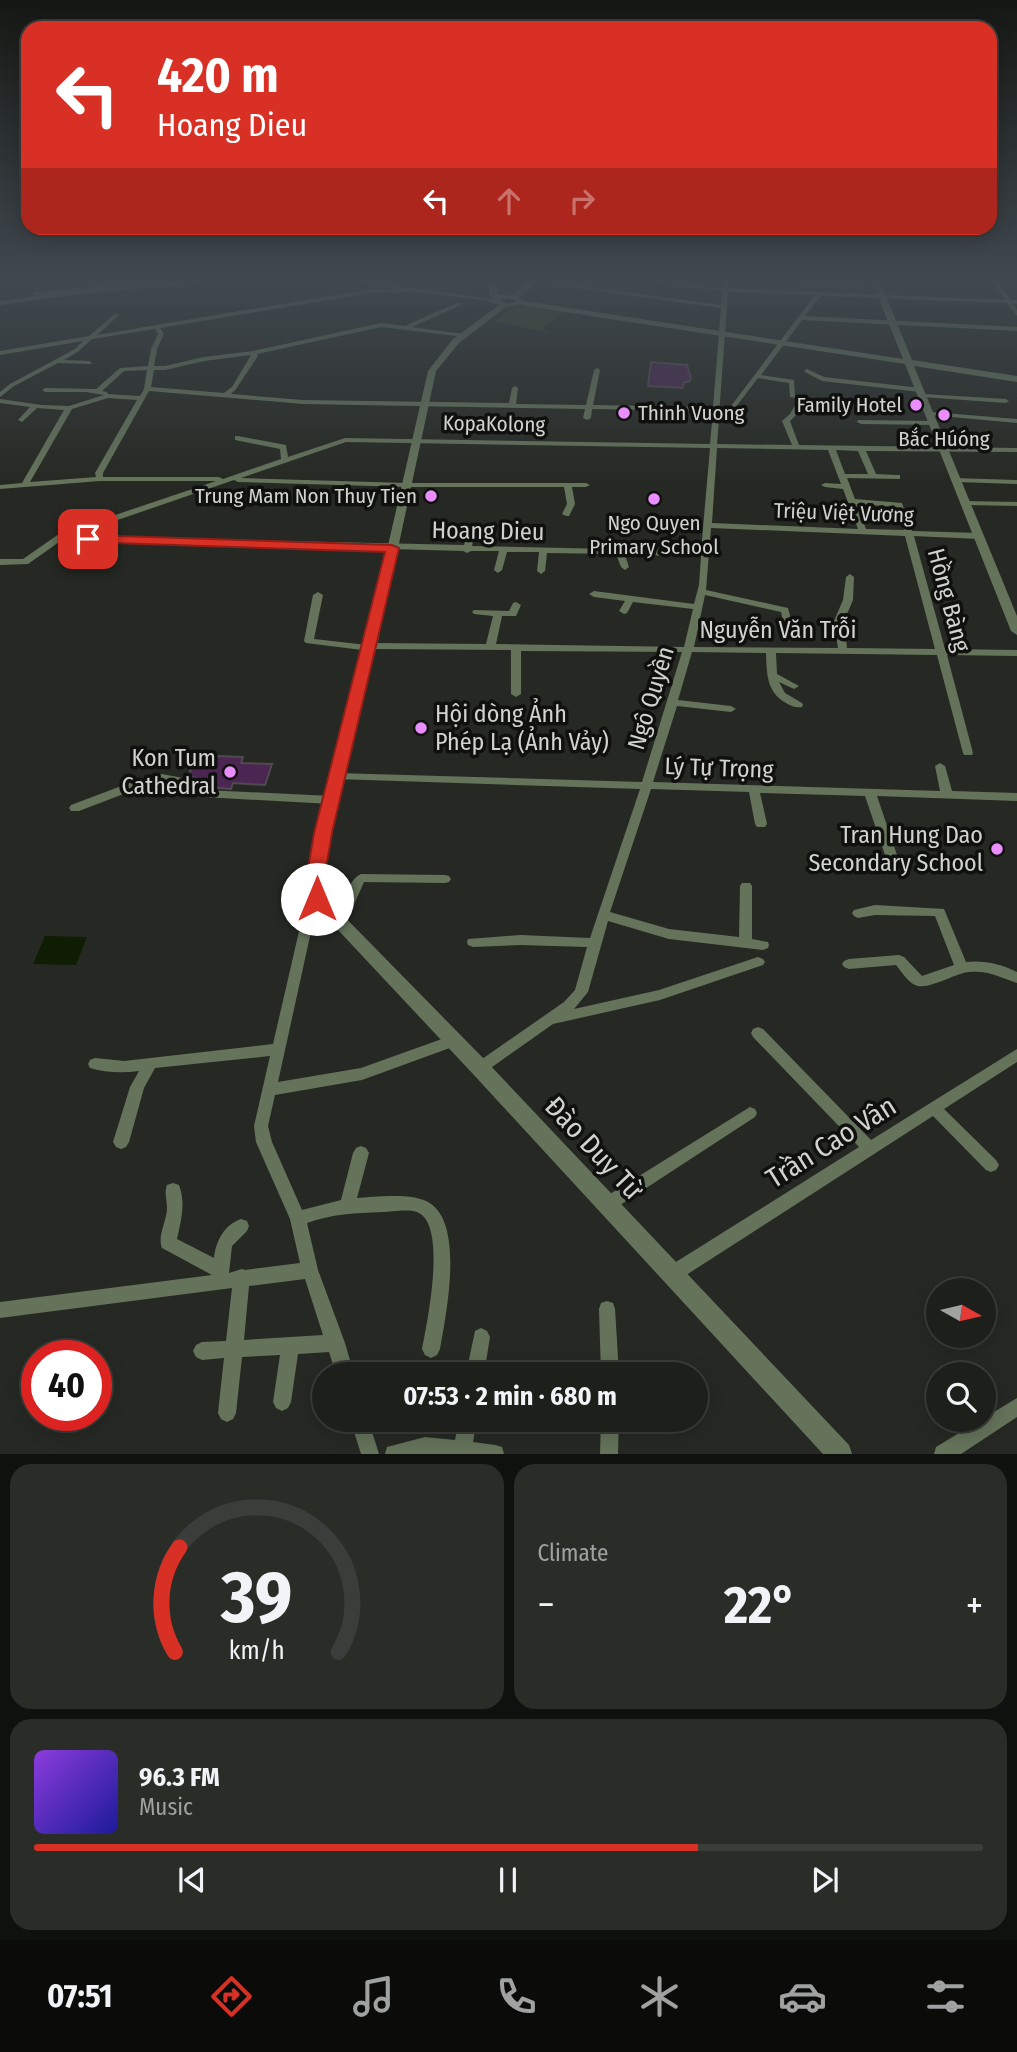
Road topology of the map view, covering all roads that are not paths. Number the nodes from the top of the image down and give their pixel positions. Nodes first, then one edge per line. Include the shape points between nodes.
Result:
1 (35, 347) edge
2 (78, 347) edge
3 (156, 347) edge
4 (281, 347) edge
5 (452, 347) edge
6 (721, 347) edge
7 (777, 347) edge
8 (805, 347) edge
9 (903, 347) edge
10 (207, 350) dead end
11 (0, 353) edge
12 (253, 353) junction
13 (211, 358) junction
14 (57, 361) junction
15 (89, 363) dead end
16 (910, 363) junction
17 (152, 369) junction
18 (597, 370) dead end
19 (807, 371) dead end
20 (754, 376) junction
21 (1017, 379) edge
22 (868, 384) junction
23 (515, 388) dead end
24 (147, 389) junction
25 (45, 390) dead end
26 (99, 391) junction
27 (863, 393) dead end
28 (922, 393) junction
29 (0, 395) edge
30 (226, 395) junction
31 (108, 396) junction
32 (793, 397) dead end
33 (142, 398) junction
34 (0, 401) edge
35 (1006, 401) dead end
36 (426, 404) junction
37 (512, 405) junction
38 (36, 406) junction
39 (587, 406) junction
40 (69, 408) junction
41 (796, 408) dead end
42 (716, 414) junction
43 (586, 418) dead end
44 (932, 419) junction
45 (22, 420) dead end
46 (1017, 421) edge
47 (862, 432) dead end
48 (238, 438) dead end
49 (417, 441) junction
50 (713, 445) junction
51 (796, 447) junction
52 (831, 448) junction
53 (861, 449) junction
54 (944, 449) junction
55 (1017, 450) edge
56 (285, 460) junction
57 (843, 476) junction
58 (873, 476) junction
59 (897, 477) dead end
60 (100, 479) junction
61 (230, 480) junction
62 (957, 480) junction
63 (1017, 482) edge
64 (407, 485) junction
65 (568, 485) junction
66 (586, 485) dead end
67 (825, 485) dead end
68 (24, 486) junction
69 (0, 487) edge
70 (847, 487) junction
71 (852, 501) junction
72 (967, 503) junction
73 (1017, 504) edge
74 (566, 514) dead end
75 (708, 525) junction
76 (482, 526) dead end
77 (863, 531) junction
78 (909, 533) junction
79 (979, 536) junction
80 (60, 538) junction
81 (392, 548) junction
82 (467, 550) junction
83 (503, 551) junction
84 (543, 551) junction
85 (620, 553) junction
86 (705, 554) junction
87 (0, 562) edge
88 (625, 567) dead end
89 (498, 570) dead end
90 (541, 571) dead end
91 (850, 576) dead end
92 (702, 592) junction
93 (594, 594) dead end
94 (318, 596) dead end
95 (630, 599) junction
96 (516, 604) dead end
97 (698, 607) junction
98 (624, 611) dead end
99 (477, 612) dead end
100 (498, 613) junction
101 (787, 623) dead end
102 (1017, 631) edge
103 (370, 647) junction
104 (489, 648) junction
105 (516, 648) junction
106 (688, 650) junction
107 (771, 651) junction
108 (843, 651) junction
109 (942, 652) junction
110 (1017, 653) edge
111 (773, 676) junction
112 (794, 686) dead end
113 (516, 694) dead end
114 (672, 702) junction
115 (799, 705) dead end
116 (731, 709) dead end
117 (968, 753) dead end
118 (940, 766) dead end
119 (336, 776) junction
120 (645, 787) junction
121 (754, 790) junction
122 (870, 793) junction
123 (947, 795) junction
124 (1017, 797) edge
125 (331, 800) junction
126 (75, 808) dead end
127 (761, 824) dead end
128 (891, 855) dead end
129 (445, 879) dead end
130 (746, 886) dead end
131 (324, 908) junction
132 (858, 913) dead end
133 (603, 915) junction
134 (340, 924) junction
135 (473, 942) dead end
136 (595, 943) junction
137 (745, 943) junction
138 (763, 944) dead end
139 (758, 962) dead end
140 (849, 964) dead end
141 (961, 967) junction
142 (1017, 978) edge
143 (548, 1020) junction
144 (758, 1032) dead end
145 (453, 1041) junction
146 (279, 1049) junction
147 (1017, 1055) edge
148 (150, 1063) junction
149 (95, 1064) dead end
150 (480, 1068) junction
151 (269, 1090) junction
152 (934, 1108) junction
153 (750, 1113) dead end
154 (121, 1142) dead end
155 (870, 1149) junction
156 (361, 1153) dead end
157 (991, 1165) dead end
158 (173, 1190) dead end
159 (608, 1204) junction
160 (347, 1205) junction
161 (298, 1219) junction
162 (241, 1226) dead end
163 (310, 1270) junction
164 (674, 1273) junction
165 (220, 1275) junction
166 (242, 1278) junction
167 (607, 1309) dead end
168 (0, 1310) edge
169 (481, 1337) dead end
170 (336, 1343) junction
171 (290, 1346) junction
172 (233, 1349) junction
173 (431, 1349) dead end
174 (202, 1351) dead end
175 (342, 1362) edge
176 (477, 1362) edge
177 (609, 1362) edge
178 (282, 1402) dead end
179 (1017, 1407) edge
180 (227, 1413) dead end
181 (363, 1432) edge
182 (466, 1432) edge
183 (610, 1432) edge
184 (462, 1452) edge
185 (370, 1454) edge
186 (394, 1454) edge
187 (495, 1454) edge
188 (609, 1454) edge
189 (840, 1454) edge
190 (943, 1454) edge

1 - 11 street
2 - 14 street
3 - 17 street
4 - 12 street
5 - 36 street via 432,372
6 - 42 street, Ngô Quyền
7 - 20 street
8 - 16 street
9 - 16 street
10 - 13 street
12 - 13 street
12 - 30 street via 244,374
13 - 17 street
14 - 15 street
14 - 29 street
16 - 21 street
16 - 28 street
17 - 24 street
17 - 26 street via 122,369
18 - 39 street
19 - 22 street via 822,379
20 - 32 street via 792,382
20 - 42 street via 727,415
22 - 27 street
22 - 28 street
23 - 37 street
24 - 30 street
24 - 33 street
25 - 26 street
26 - 31 street
28 - 35 street
28 - 44 street
30 - 36 street via 303,402
31 - 33 street
31 - 40 street
33 - 60 street via 99,473
34 - 38 street
36 - 37 street
36 - 49 street
37 - 39 street
38 - 40 street
38 - 45 street
39 - 42 street
39 - 43 street
40 - 68 street
41 - 51 street via 786,419
42 - 50 street, Ngô Quyền
44 - 46 street
44 - 47 street via 858,420
44 - 54 street
48 - 56 street via 284,447
49 - 50 street, KopaKolong
49 - 56 street, KopaKolong via 336,441
49 - 64 street
50 - 51 street, KopaKolong
50 - 75 street, Ngô Quyền
51 - 52 street, KopaKolong
52 - 53 street, KopaKolong
52 - 57 street
53 - 54 street, KopaKolong
53 - 58 street
54 - 55 street, KopaKolong
54 - 62 street
56 - 61 street, KopaKolong
57 - 58 street
57 - 70 street
58 - 59 street
60 - 61 street
60 - 68 street
61 - 64 street
61 - 80 street, KopaKolong
62 - 63 street
62 - 72 street
64 - 65 street
64 - 81 street
65 - 66 street
65 - 74 street via 571,505
67 - 70 street
68 - 69 street
70 - 71 street
71 - 77 street
71 - 78 street, Hồng Bàng via 897,503
72 - 73 street
72 - 79 street
75 - 77 street, Triệu Việt Vương
75 - 86 street, Ngô Quyền
76 - 82 street via 471,531
77 - 78 street, Triệu Việt Vương
78 - 79 street, Triệu Việt Vương
78 - 109 street, Hồng Bàng
79 - 102 street
80 - 81 street, Hoang Dieu
80 - 87 street, KopaKolong via 25,562
81 - 82 street, Hoang Dieu
81 - 103 street
82 - 83 street, Hoang Dieu
83 - 84 street, Hoang Dieu
83 - 89 street
84 - 85 street, Hoang Dieu
84 - 90 street
85 - 86 street, Hoang Dieu
85 - 88 street
86 - 92 street, Ngô Quyền
91 - 108 street via 848,600 839,621
92 - 97 street, Ngô Quyền
92 - 101 street via 785,610
93 - 95 street
94 - 103 street, Nguyễn Văn Trỗi via 309,641
95 - 97 street
95 - 98 street
96 - 100 street via 513,614
97 - 106 street, Ngô Quyền
99 - 100 street
100 - 104 street
103 - 104 street, Nguyễn Văn Trỗi
103 - 119 street
104 - 105 street, Nguyễn Văn Trỗi
105 - 106 street, Nguyễn Văn Trỗi
105 - 113 street
106 - 107 street, Nguyễn Văn Trỗi
106 - 114 street, Ngô Quyền
107 - 108 street, Nguyễn Văn Trỗi
107 - 111 street
108 - 109 street, Nguyễn Văn Trỗi
109 - 110 street, Nguyễn Văn Trỗi
109 - 117 street, Hồng Bàng
111 - 112 street
111 - 115 street via 782,699
114 - 116 street
114 - 120 street, Ngô Quyền
118 - 123 street
119 - 120 street, Lý Tự Trọng
119 - 125 street
120 - 121 street, Lý Tự Trọng
120 - 133 street, Ngô Quyền
121 - 122 street, Lý Tự Trọng
121 - 127 street
122 - 123 street, Lý Tự Trọng
122 - 128 street
123 - 124 street, Lý Tự Trọng
125 - 126 street via 202,793 184,781 159,779
125 - 131 street, Đào Duy Từ via 315,880 317,899
129 - 134 street via 361,878
130 - 137 street
131 - 134 street, Đào Duy Từ
131 - 146 street via 306,927
132 - 141 street via 940,912
133 - 136 street, Ngô Quyền
133 - 137 street via 669,934
134 - 145 street, Đào Duy Từ
135 - 136 street
136 - 143 street, Ngô Quyền via 581,992
137 - 138 street
139 - 143 street via 660,995
140 - 141 street via 899,960 919,981
141 - 142 street via 998,968
143 - 150 street, Ngô Quyền
144 - 155 street
145 - 150 street, Đào Duy Từ
145 - 151 street via 362,1074
146 - 148 street
146 - 151 street
147 - 152 street, Trần Cao Vân
148 - 149 street via 124,1067
148 - 154 street via 137,1087
150 - 159 street, Đào Duy Từ
151 - 161 street via 261,1126 264,1142
152 - 155 street, Trần Cao Vân
152 - 157 street
153 - 159 street
155 - 164 street, Trần Cao Vân
156 - 160 street
158 - 165 street via 175,1210 168,1242
159 - 164 street, Đào Duy Từ
160 - 161 street
160 - 173 street via 416,1205 434,1217 442,1271
161 - 163 street
162 - 165 street via 223,1244
163 - 166 street
163 - 170 street
164 - 189 street, Đào Duy Từ
165 - 166 street
165 - 168 street
166 - 172 street
167 - 177 street
169 - 176 street
170 - 171 street
170 - 175 street
171 - 172 street
171 - 178 street
172 - 174 street
172 - 180 street
179 - 190 street
181 - 185 street
182 - 184 street
183 - 188 street
184 - 186 street via 425,1446
184 - 187 street

